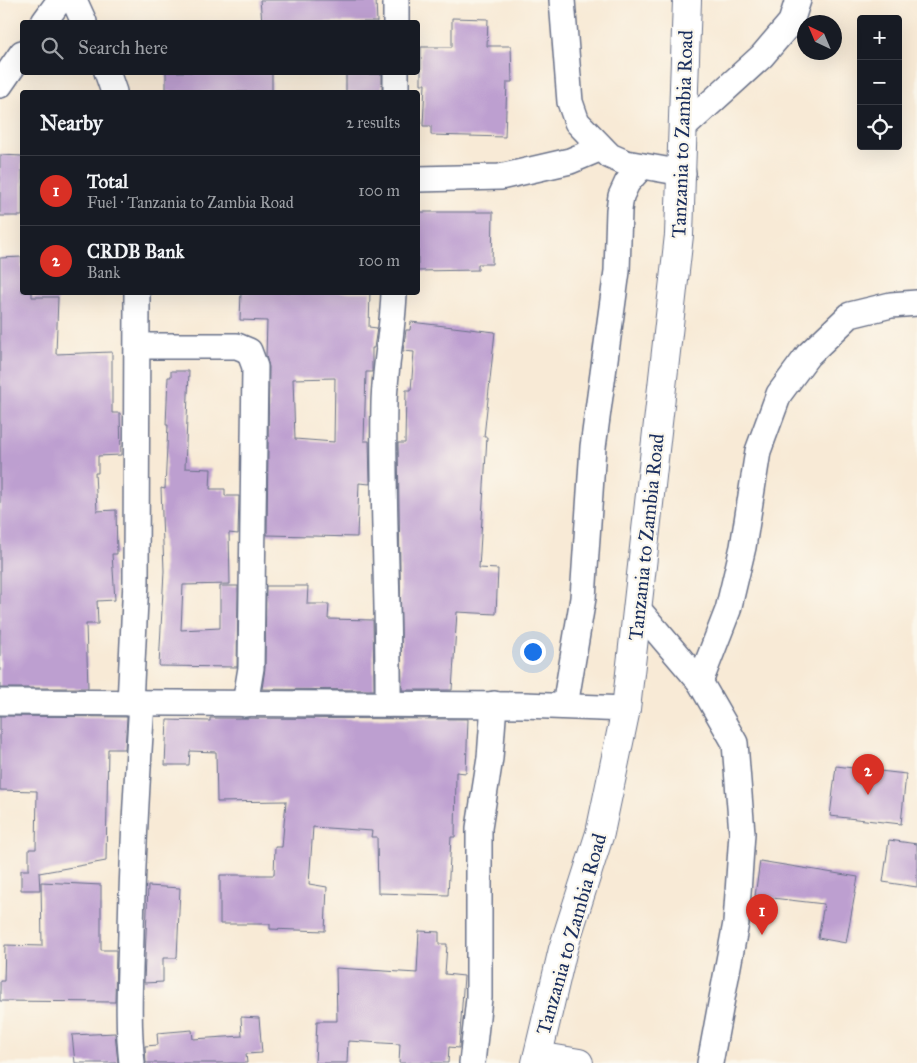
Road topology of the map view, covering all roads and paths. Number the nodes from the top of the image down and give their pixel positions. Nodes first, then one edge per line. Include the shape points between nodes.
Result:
1 (60, 0) edge
2 (74, 0) edge
3 (396, 0) edge
4 (562, 0) edge
5 (687, 0) edge
6 (798, 0) edge
7 (45, 20) edge
8 (83, 20) edge
9 (396, 20) edge
10 (20, 56) edge
11 (108, 75) edge
12 (396, 75) edge
13 (0, 85) edge
14 (113, 90) edge
15 (396, 90) edge
16 (684, 127) junction
17 (601, 148) junction
18 (642, 166) junction
19 (683, 173) junction
20 (420, 179) edge
21 (137, 295) edge
22 (394, 295) edge
23 (917, 303) edge
24 (138, 346) junction
25 (638, 610) junction
26 (700, 682) junction
27 (0, 702) edge
28 (136, 703) junction
29 (245, 704) junction
30 (388, 704) junction
31 (494, 704) junction
32 (565, 706) junction
33 (626, 709) junction
34 (537, 1059) edge
35 (132, 1063) edge
36 (472, 1063) edge
37 (579, 1063) edge
38 (710, 1063) edge

1 - 7 street
2 - 8 street
3 - 9 street
4 - 17 street via 570,102 577,122
5 - 16 main road, Tanzania to Zambia Road
6 - 16 street via 792,22 762,56
10 - 13 street
11 - 14 street
12 - 15 street
16 - 19 main road, Tanzania to Zambia Road
17 - 18 street via 610,156
17 - 20 street via 570,161 500,177
18 - 19 street
18 - 32 street via 627,183 619,210 617,271 593,447 583,598
19 - 25 main road, Tanzania to Zambia Road
21 - 24 street
22 - 30 street via 384,401
23 - 26 street via 891,305 850,315 808,355 779,394 758,451 743,547 728,610
24 - 28 street
24 - 29 street via 237,346 249,351 256,366 251,668
25 - 26 street
25 - 33 main road, Tanzania to Zambia Road
26 - 38 street via 735,743 742,833 736,923
27 - 28 street
28 - 29 street
28 - 35 street via 128,1033
29 - 30 street
30 - 31 street
31 - 32 street
31 - 36 street via 490,758 479,828 479,998
32 - 33 street
33 - 34 main road, Tanzania to Zambia Road via 600,833 563,949
34 - 37 main road

